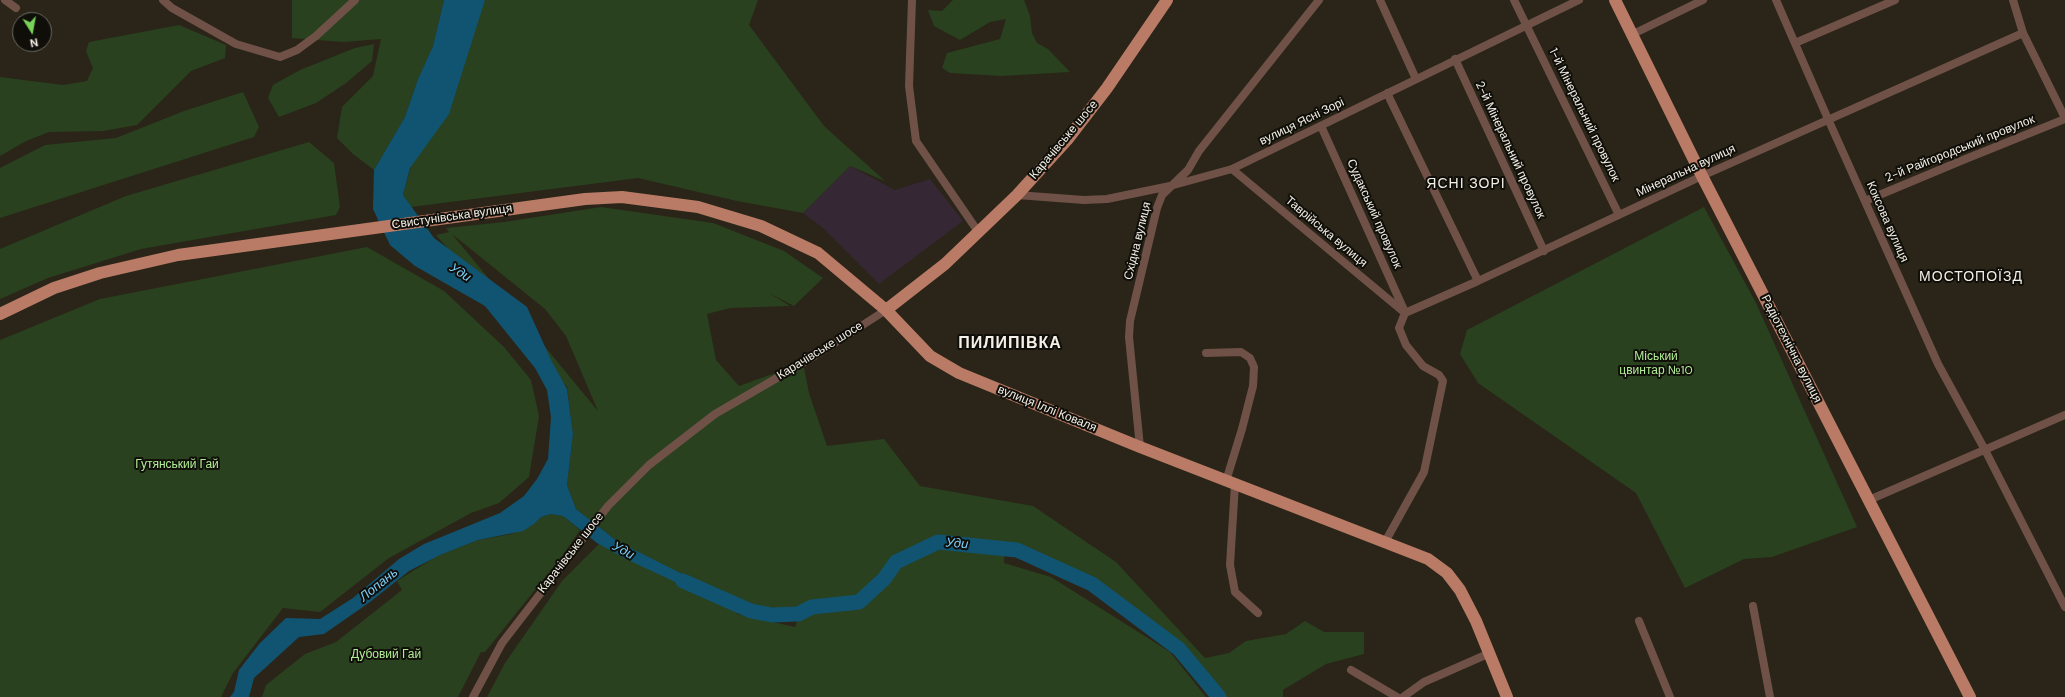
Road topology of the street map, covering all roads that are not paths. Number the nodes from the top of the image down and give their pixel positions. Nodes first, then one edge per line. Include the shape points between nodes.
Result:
1 (5, 0) edge
2 (163, 0) edge
3 (355, 0) edge
4 (912, 0) edge
5 (1167, 0) edge
6 (1319, 0) edge
7 (1380, 0) edge
8 (1514, 0) edge
9 (1579, 0) edge
10 (1614, 0) edge
11 (1703, 0) edge
12 (1776, 0) edge
13 (1895, 0) edge
14 (2013, 0) edge
15 (16, 8) dead end
16 (1527, 26) junction
17 (2023, 33) junction
18 (1631, 35) junction
19 (1795, 43) junction
20 (1455, 60) junction
21 (1416, 79) junction
22 (1387, 94) junction
23 (1828, 119) junction
24 (2065, 119) edge
25 (1321, 126) junction
26 (1232, 169) junction
27 (1702, 176) junction
28 (1170, 186) junction
29 (1017, 195) junction
30 (1865, 201) junction
31 (1619, 215) junction
32 (979, 233) junction
33 (1544, 251) junction
34 (1478, 281) junction
35 (886, 310) junction
36 (1405, 313) junction
37 (0, 314) edge
38 (1206, 353) dead end
39 (2065, 415) edge
40 (1140, 447) junction
41 (1985, 450) junction
42 (1230, 482) junction
43 (1869, 500) junction
44 (1385, 542) junction
45 (1753, 606) dead end
46 (2065, 607) edge
47 (1258, 613) dead end
48 (1639, 621) dead end
49 (1490, 653) junction
50 (1351, 670) dead end
51 (473, 697) edge
52 (1397, 697) edge
53 (1402, 697) edge
54 (1508, 697) edge
55 (1670, 697) edge
56 (1770, 697) edge
57 (1970, 697) edge

1 - 15 street
2 - 3 street via 172,8 236,44 280,57 297,50
4 - 32 street via 909,86 916,141
5 - 29 main road, Карачівське шосе via 1107,88 1076,128
6 - 28 street, Східна вулиця via 1200,151 1181,179
7 - 21 street
8 - 16 street, 1-й Мінеральний провулок
9 - 16 street, вулиця Ясні Зорі
10 - 18 main road, Радіотехнічна вулиця
11 - 18 street
12 - 19 street, Коксова вулиця
13 - 19 street
14 - 17 street
16 - 20 street, вулиця Ясні Зорі
16 - 31 street, 1-й Мінеральний провулок
17 - 23 street, Мінеральна вулиця
17 - 24 street
18 - 27 main road, Радіотехнічна вулиця
19 - 23 street, Коксова вулиця
20 - 21 street, вулиця Ясні Зорі
20 - 33 street, 2-й Мінеральний провулок
21 - 22 street, вулиця Ясні Зорі
22 - 25 street, вулиця Ясні Зорі
22 - 34 street
23 - 27 street, Мінеральна вулиця
23 - 30 street, Коксова вулиця
24 - 30 street, 2-й Райгородський провулок
25 - 26 street, вулиця Ясні Зорі
25 - 36 street, Судакський провулок
26 - 28 street, вулиця Ясні Зорі
26 - 36 street, Таврійська вулиця
27 - 31 street, Мінеральна вулиця
27 - 43 main road, Радіотехнічна вулиця
28 - 29 street, вулиця Ясні Зорі via 1107,199 1084,200
28 - 40 street, Східна вулиця via 1162,195 1157,208 1130,321 1129,337
29 - 32 main road, Карачівське шосе
30 - 41 street, Коксова вулиця via 1938,364
31 - 33 street, Мінеральна вулиця
32 - 35 main road, Карачівське шосе via 945,264
33 - 34 street, Мінеральна вулиця
34 - 36 street, Мінеральна вулиця
35 - 37 main road, Свистунівська вулиця via 818,253 760,226 698,206 622,197 552,203 178,255 108,271 54,288
35 - 40 main road, вулиця Іллі Коваля via 930,356 958,373
35 - 51 street, Карачівське шосе via 813,357 715,414 649,465 608,506 571,552 502,643
36 - 44 street via 1399,328 1406,345 1423,366 1439,375 1443,381 1424,472
38 - 42 street via 1241,352 1250,358 1254,368 1253,386
39 - 41 street
40 - 42 main road, вулиця Іллі Коваля
41 - 43 street
41 - 46 street, Коксова вулиця
42 - 44 main road, вулиця Іллі Коваля
42 - 47 street via 1230,565 1235,592
43 - 57 main road, Радіотехнічна вулиця
44 - 49 main road, вулиця Іллі Коваля via 1428,559 1454,580
45 - 56 street
48 - 55 street
49 - 53 street via 1424,682
49 - 54 main road, вулиця Іллі Коваля
50 - 52 street

